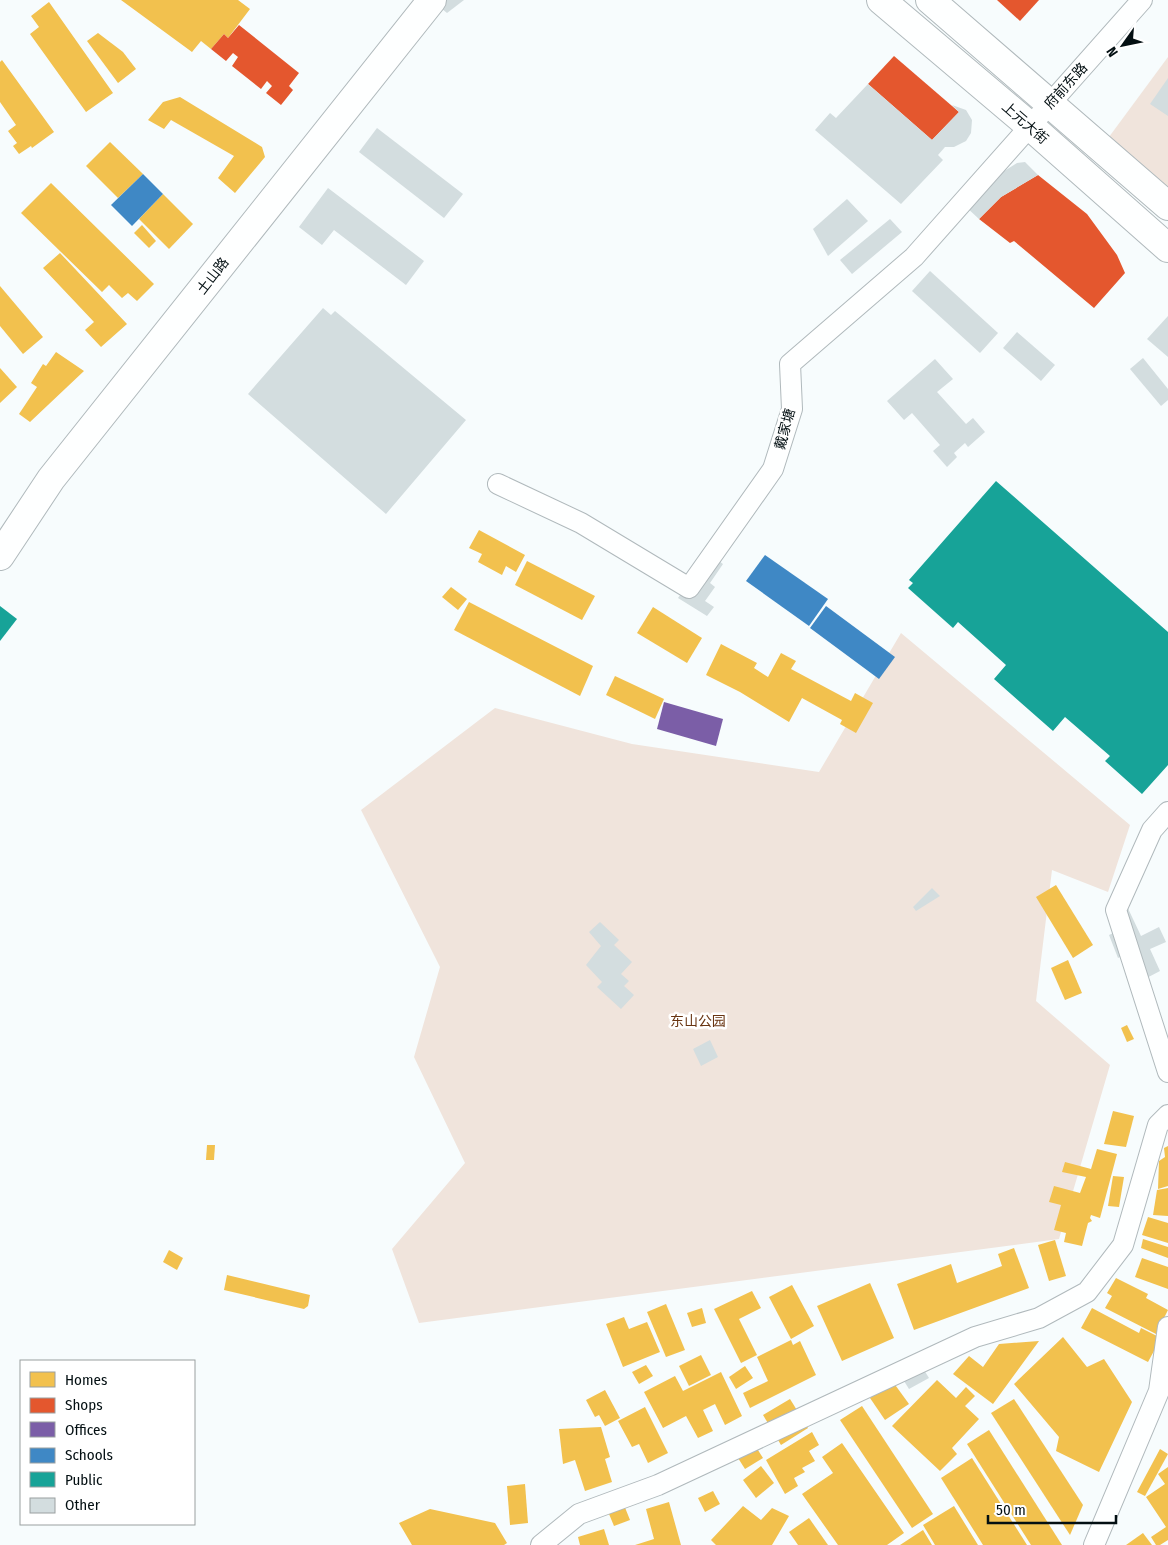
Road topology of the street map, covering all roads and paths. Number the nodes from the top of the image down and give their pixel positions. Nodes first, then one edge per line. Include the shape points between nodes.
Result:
1 (432, 0) edge
2 (880, 0) edge
3 (930, 0) edge
4 (1142, 0) edge
5 (1050, 103) junction
6 (1030, 126) junction
7 (1168, 206) edge
8 (1168, 248) edge
9 (498, 484) dead end
10 (0, 556) edge
11 (1168, 812) edge
12 (1168, 1072) edge
13 (1168, 1115) edge
14 (1168, 1327) edge
15 (541, 1545) edge
16 (1094, 1545) edge

1 - 10 street, 土山路 via 51,479
2 - 6 street, 上元大街
3 - 5 street
4 - 5 street, 府前东路
5 - 6 street, 府前东路
5 - 7 street
6 - 8 street, 上元大街
6 - 9 street, 戴家塘 via 914,257 790,364 792,409 773,470 689,588 581,523
11 - 12 street via 1152,830 1116,910
13 - 15 street via 1158,1125 1123,1245 1088,1292 1039,1318 975,1337 658,1485 579,1514
14 - 16 street via 1158,1391

